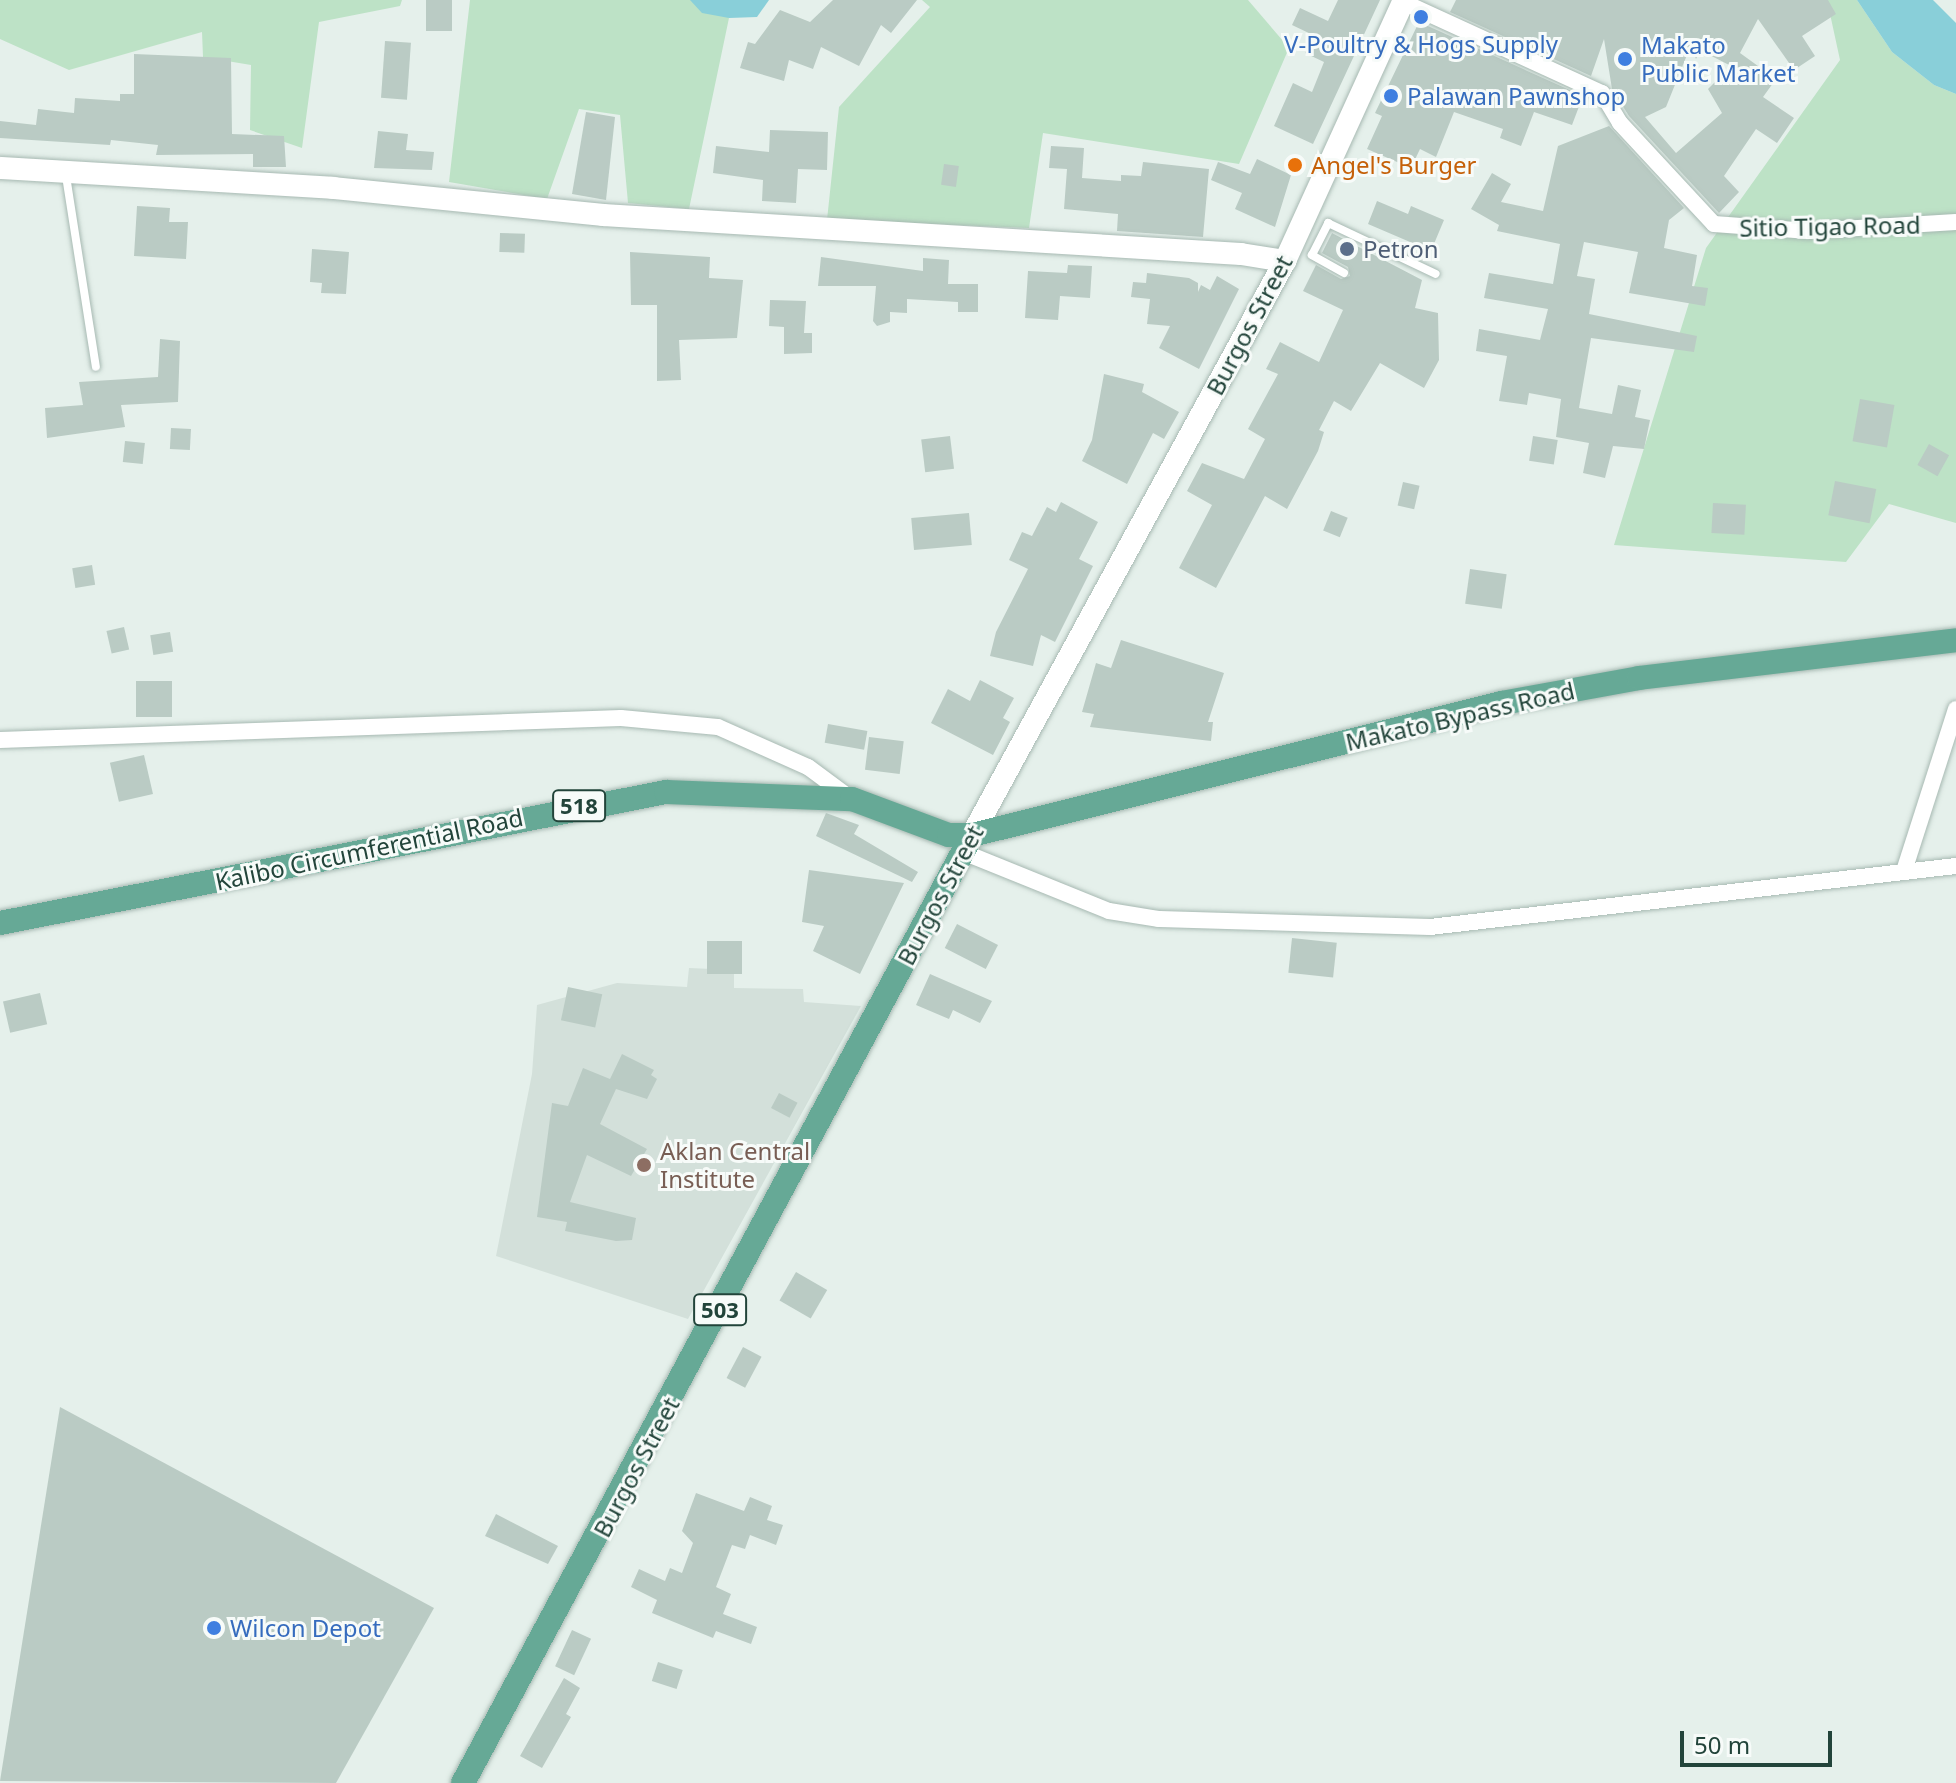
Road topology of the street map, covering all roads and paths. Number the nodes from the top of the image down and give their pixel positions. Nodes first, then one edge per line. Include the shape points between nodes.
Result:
1 (1403, 1) edge
2 (0, 168) edge
3 (66, 171) junction
4 (1956, 222) edge
5 (1308, 238) junction
6 (1285, 261) junction
7 (1344, 273) dead end
8 (1436, 274) dead end
9 (96, 367) dead end
10 (1956, 640) edge
11 (1956, 709) edge
12 (0, 740) edge
13 (852, 799) junction
14 (967, 844) junction
15 (1956, 866) edge
16 (1904, 871) junction
17 (0, 923) edge
18 (463, 1783) edge

1 - 4 street, Sitio Tigao Road via 1602,93 1620,123 1714,224 1794,231
1 - 5 street, Burgos Street / 503
2 - 3 street
3 - 6 street via 333,188 603,215 1225,252
3 - 9 lane
5 - 6 street, Burgos Street / 503
5 - 7 lane via 1313,257
5 - 8 lane via 1334,222
6 - 14 street, Burgos Street / 503
10 - 14 main road, Makato Bypass Road via 1639,678 1502,703
11 - 16 street
12 - 13 street via 621,718 718,727 785,754
13 - 14 main road, Kalibo Circumferential Road / 518
13 - 17 main road, Kalibo Circumferential Road / 518 via 700,791 617,798
14 - 16 street via 1109,911 1159,919 1430,927
14 - 18 main road, Burgos Street / 503
15 - 16 street

